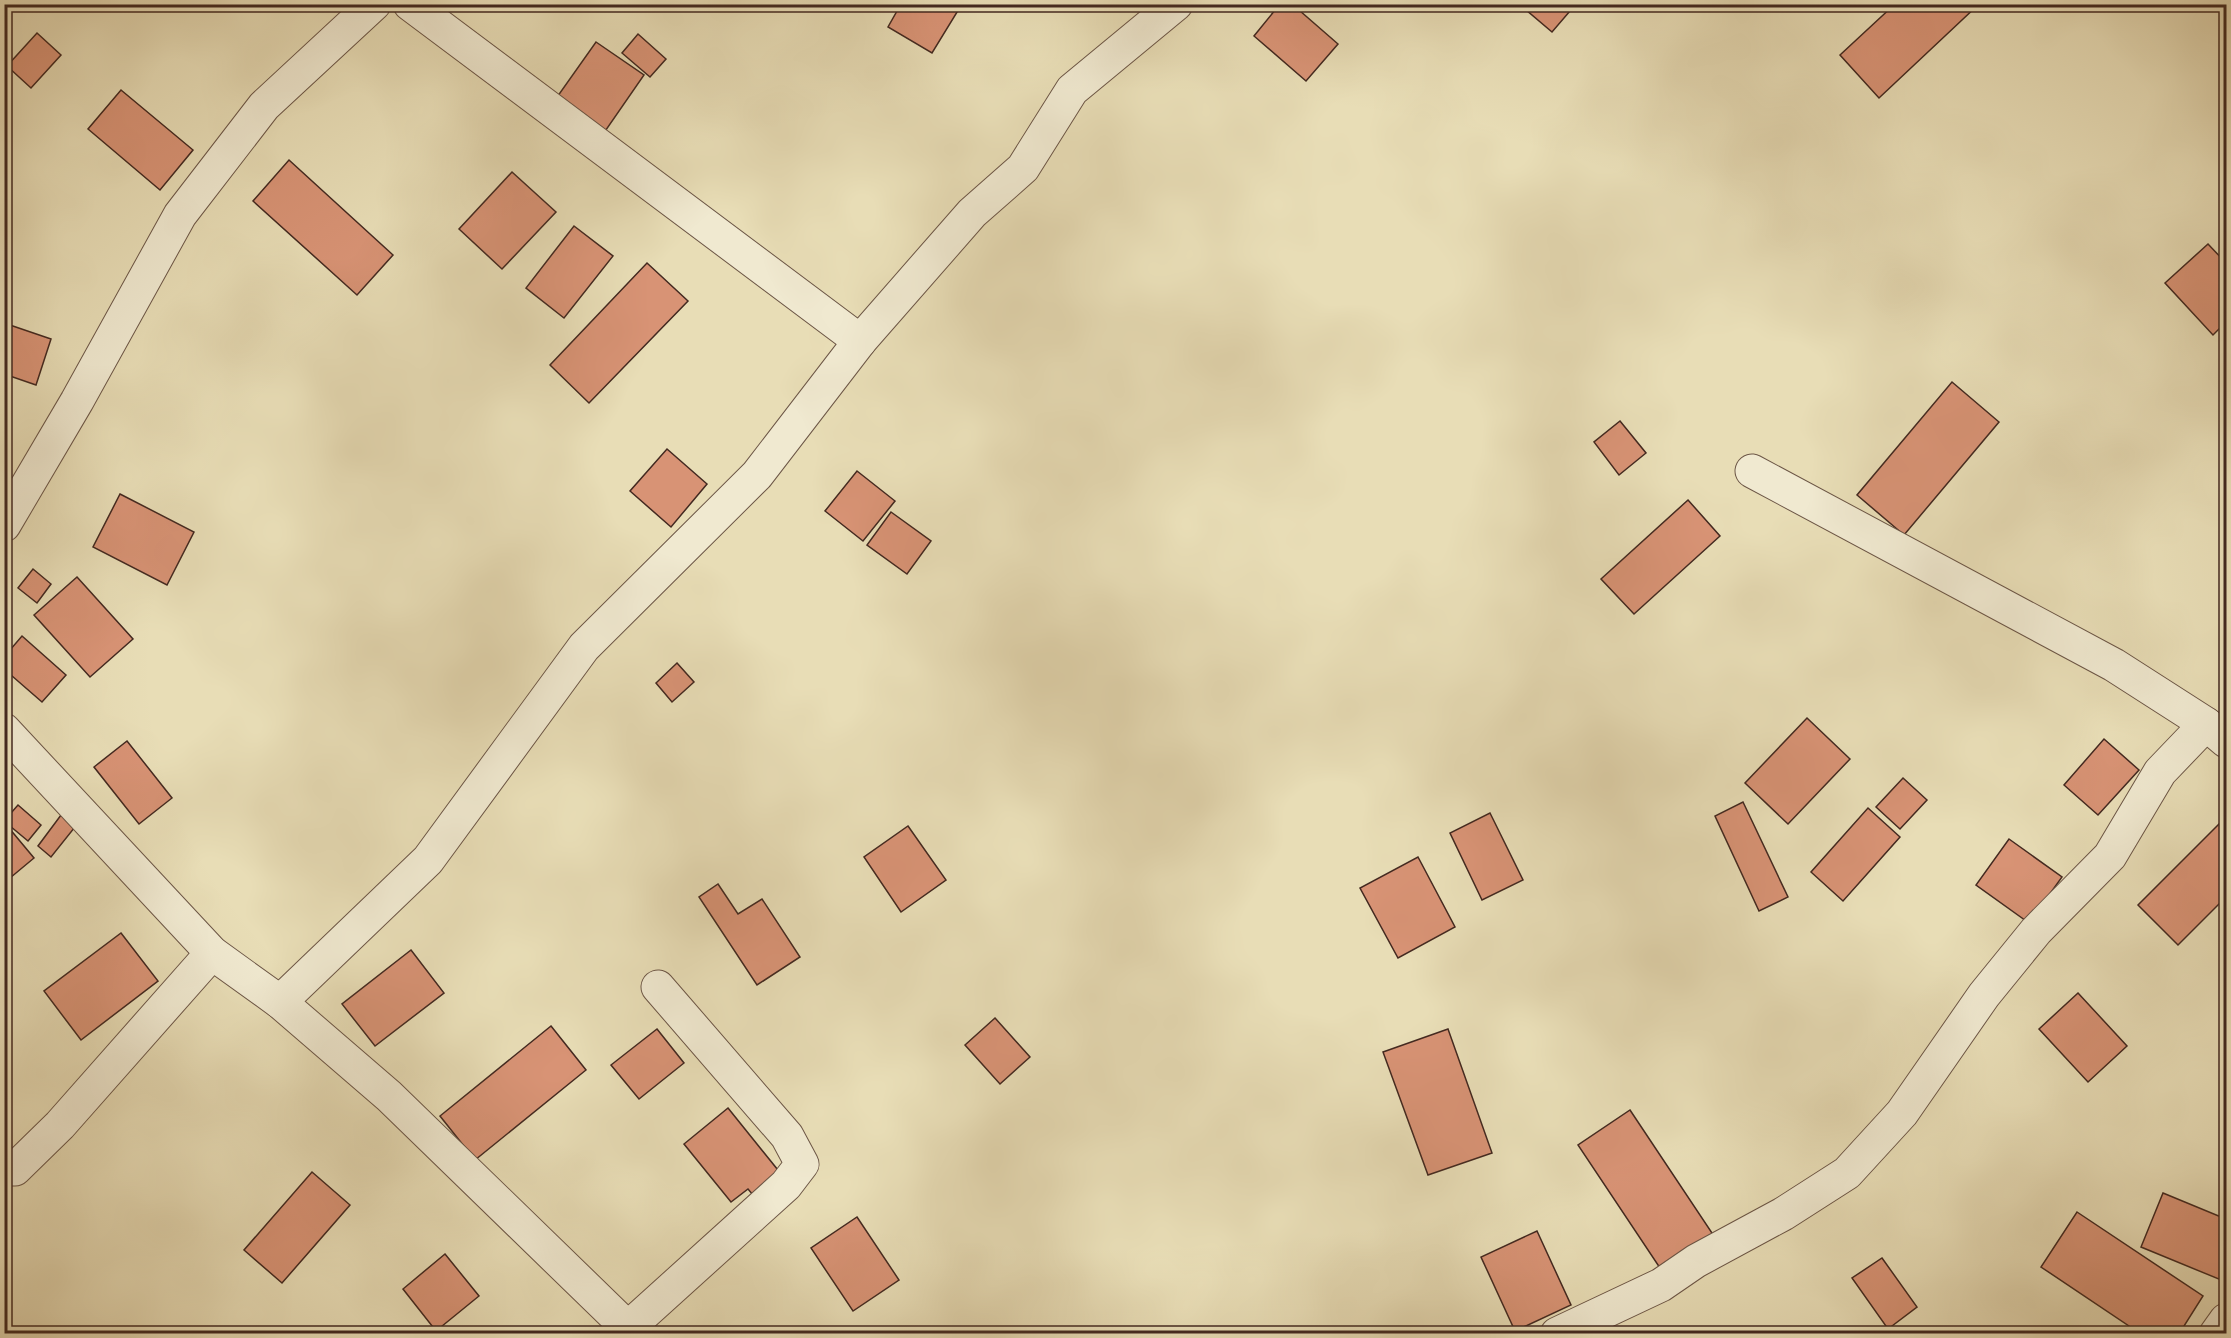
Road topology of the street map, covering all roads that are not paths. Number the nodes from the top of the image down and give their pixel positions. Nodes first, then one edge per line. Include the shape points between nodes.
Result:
1 (374, 4) edge
2 (410, 4) edge
3 (1176, 4) edge
4 (860, 341) junction
5 (1752, 471) dead end
6 (4, 525) edge
7 (4, 730) edge
8 (2216, 732) edge
9 (212, 953) junction
10 (658, 987) dead end
11 (280, 1002) junction
12 (8, 1175) edge
13 (2226, 1320) edge
14 (632, 1330) edge
15 (1557, 1334) edge
16 (2216, 1334) edge

1 - 6 street via 264,106 180,214
2 - 4 street
3 - 4 street via 1072,90 1023,168 972,213
4 - 11 street via 758,475 584,647 428,860
5 - 8 street via 2114,665
7 - 9 street
8 - 15 street via 2160,772 2110,856 2036,930 1983,995 1902,1113 1847,1173 1783,1214 1695,1261 1661,1285
9 - 11 street
9 - 12 street via 60,1125
10 - 14 street via 788,1136 802,1164 786,1185
11 - 14 street via 389,1096
13 - 16 street

